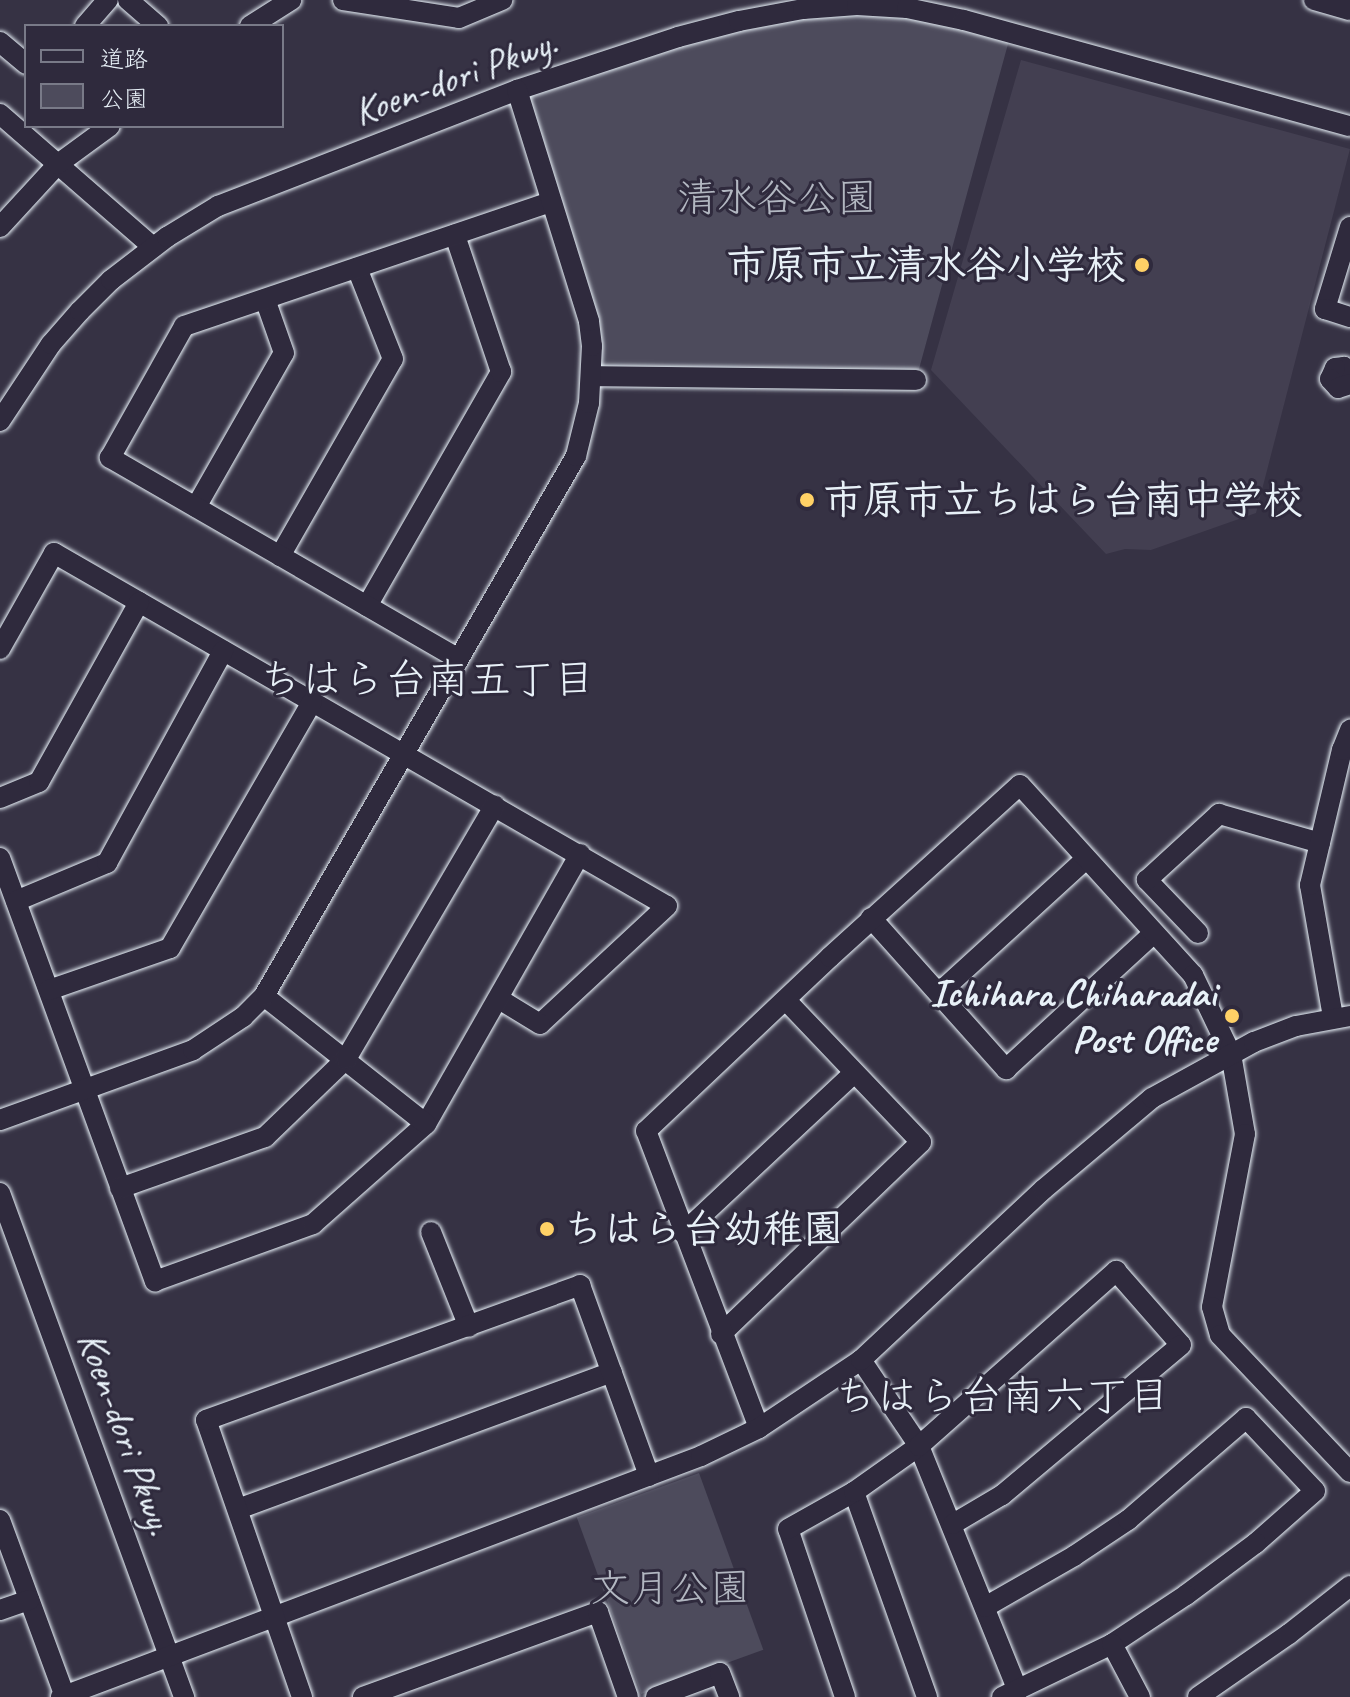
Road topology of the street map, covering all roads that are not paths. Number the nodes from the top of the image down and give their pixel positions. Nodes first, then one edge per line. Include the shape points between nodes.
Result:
1 (108, 0) edge
2 (128, 0) edge
3 (343, 0) edge
4 (502, 0) edge
5 (1314, 0) edge
6 (287, 1) edge
7 (951, 8) edge
8 (1350, 10) edge
9 (87, 24) edge
10 (156, 24) edge
11 (253, 24) edge
12 (0, 42) edge
13 (24, 62) edge
14 (517, 90) junction
15 (0, 114) edge
16 (1350, 126) edge
17 (107, 128) edge
18 (58, 164) junction
19 (551, 202) junction
20 (0, 227) edge
21 (1350, 227) edge
22 (455, 235) junction
23 (153, 247) junction
24 (357, 268) junction
25 (265, 299) junction
26 (1350, 317) edge
27 (1350, 372) edge
28 (591, 376) junction
29 (916, 380) dead end
30 (1350, 384) edge
31 (0, 421) edge
32 (196, 507) junction
33 (280, 556) junction
34 (139, 602) junction
35 (367, 606) junction
36 (0, 649) edge
37 (223, 651) junction
38 (457, 658) junction
39 (312, 702) junction
40 (1350, 730) edge
41 (403, 752) junction
42 (0, 798) edge
43 (495, 805) junction
44 (1320, 843) junction
45 (580, 854) junction
46 (0, 858) edge
47 (1086, 859) junction
48 (16, 901) junction
49 (871, 918) junction
50 (1198, 933) dead end
51 (1153, 934) junction
52 (49, 990) junction
53 (939, 993) junction
54 (264, 996) junction
55 (499, 999) junction
56 (786, 1000) junction
57 (1342, 1017) edge
58 (1231, 1054) junction
59 (346, 1059) junction
60 (854, 1073) junction
61 (86, 1091) junction
62 (0, 1120) edge
63 (426, 1124) junction
64 (120, 1188) junction
65 (0, 1193) edge
66 (431, 1232) dead end
67 (683, 1233) junction
68 (469, 1327) junction
69 (721, 1334) junction
70 (861, 1360) junction
71 (612, 1372) junction
72 (759, 1428) junction
73 (919, 1446) junction
74 (1350, 1472) edge
75 (649, 1476) junction
76 (854, 1492) junction
77 (238, 1509) junction
78 (0, 1520) edge
79 (953, 1524) junction
80 (1350, 1586) edge
81 (29, 1600) junction
82 (985, 1607) junction
83 (0, 1610) edge
84 (273, 1619) junction
85 (1112, 1644) junction
86 (169, 1658) junction
87 (1010, 1694) edge
88 (64, 1697) edge
89 (184, 1697) edge
90 (302, 1697) edge
91 (363, 1697) edge
92 (628, 1697) edge
93 (656, 1697) edge
94 (729, 1697) edge
95 (845, 1697) edge
96 (927, 1697) edge
97 (1140, 1697) edge
98 (1198, 1697) edge

1 - 9 street
2 - 10 street
3 - 4 street via 459,18
5 - 8 street
6 - 11 street
7 - 14 street, Koen-dori Pkwy. via 803,9 678,37
7 - 16 street, Koen-dori Pkwy.
12 - 13 street
14 - 19 street
14 - 23 street, Koen-dori Pkwy. via 255,189
15 - 18 street
17 - 18 street
18 - 20 street
18 - 23 street
19 - 22 street
19 - 28 street via 589,321
21 - 26 street via 1325,309
22 - 24 street
22 - 35 street via 501,372
23 - 31 street, Koen-dori Pkwy. via 80,311 51,344
24 - 25 street
24 - 33 street via 393,359
25 - 32 street via 284,353
25 - 32 street via 184,326 110,458
27 - 30 street via 1340,367 1330,375 1338,388
28 - 29 street
28 - 38 street via 576,456
32 - 33 street
33 - 35 street
34 - 36 street via 54,553
34 - 37 street
34 - 42 street via 39,782
35 - 38 street
37 - 39 street
37 - 48 street via 107,863
38 - 41 street
39 - 41 street
39 - 52 street via 170,948
40 - 44 street
41 - 43 street
41 - 54 street
43 - 45 street
43 - 59 street
44 - 50 street via 1219,814 1147,880
44 - 57 street via 1310,885
45 - 55 street
45 - 55 street via 667,906 540,1024
46 - 48 street
47 - 49 street via 1020,785
47 - 51 street
47 - 53 street
48 - 52 street
49 - 53 street
49 - 56 street
51 - 53 street via 1006,1069
51 - 58 street via 1193,975
52 - 61 street
54 - 59 street
54 - 61 street via 243,1017 193,1050
55 - 63 street
56 - 60 street
56 - 67 street via 646,1131
57 - 58 street via 1296,1026
58 - 70 street via 1152,1098 1044,1189
58 - 74 street via 1245,1134 1212,1307 1220,1335
59 - 63 street
59 - 64 street via 265,1137
60 - 67 street
60 - 69 street via 921,1142
61 - 62 street
61 - 64 street
63 - 64 street via 313,1224 155,1281
65 - 86 street, Koen-dori Pkwy.
66 - 68 street
67 - 69 street
68 - 71 street via 580,1285
68 - 77 street via 206,1420
69 - 72 street
70 - 72 street
70 - 73 street
71 - 75 street
71 - 77 street
72 - 75 street
73 - 76 street
73 - 79 street
73 - 79 street via 1116,1271 1181,1345 1002,1495
75 - 84 street
76 - 95 street via 788,1529
76 - 96 street
77 - 84 street
78 - 81 street
79 - 82 street
80 - 98 street
81 - 83 street
81 - 88 street
82 - 85 street via 1128,1520 1246,1418 1315,1491 1256,1543
82 - 87 street
84 - 86 street
84 - 90 street
85 - 87 street
85 - 97 street
86 - 88 street
86 - 89 street, Koen-dori Pkwy.
91 - 92 street via 598,1612
93 - 94 street via 720,1673

